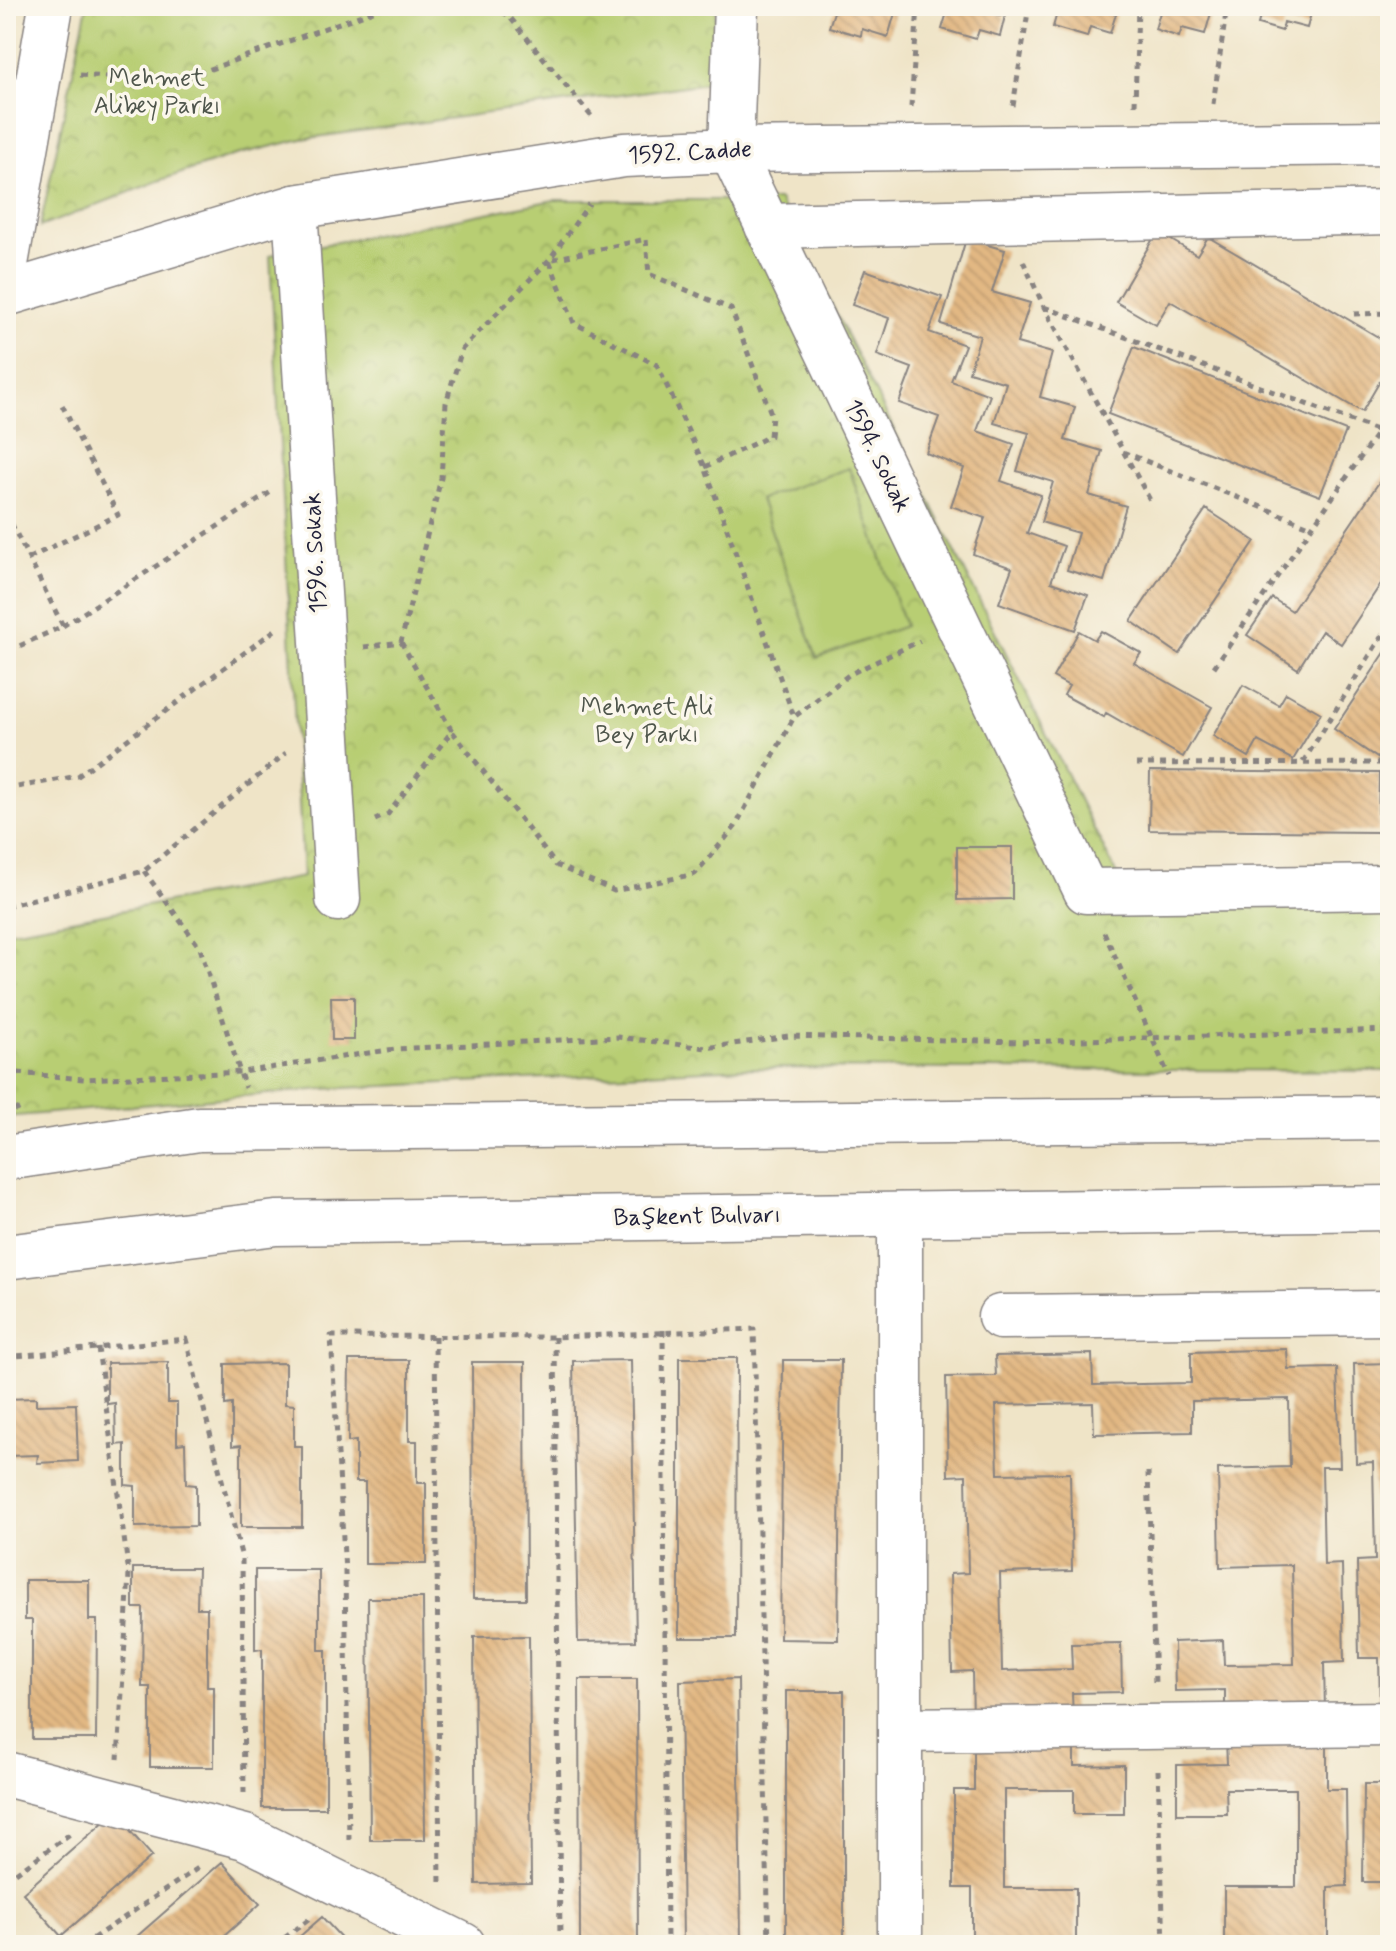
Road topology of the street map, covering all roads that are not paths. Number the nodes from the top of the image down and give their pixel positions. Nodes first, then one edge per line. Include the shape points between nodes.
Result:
1 (51, 6) edge
2 (736, 6) edge
3 (1390, 143) edge
4 (731, 150) junction
5 (295, 207) junction
6 (1390, 212) edge
7 (767, 226) junction
8 (6, 264) edge
9 (6, 294) edge
10 (1390, 887) edge
11 (338, 899) dead end
12 (1390, 1118) edge
13 (6, 1158) edge
14 (1390, 1208) edge
15 (900, 1215) junction
16 (6, 1257) edge
17 (1390, 1313) edge
18 (1000, 1317) dead end
19 (1390, 1724) edge
20 (900, 1730) junction
21 (6, 1774) edge
22 (452, 1939) edge
23 (900, 1945) edge

1 - 8 street
2 - 4 street, 1594. Sokak
3 - 4 street, 1592. Cadde
4 - 5 street, 1592. Cadde via 624,155
4 - 7 street, 1594. Sokak
5 - 9 street, 1592. Cadde
5 - 11 street, 1596. Sokak
6 - 7 street
7 - 10 street, 1594. Sokak via 1086,891
12 - 13 street via 199,1129
14 - 15 street, Başkent Bulvarı
15 - 16 street, Başkent Bulvarı via 276,1223
15 - 20 street
17 - 18 street
19 - 20 street
20 - 23 street
21 - 22 street via 245,1837

